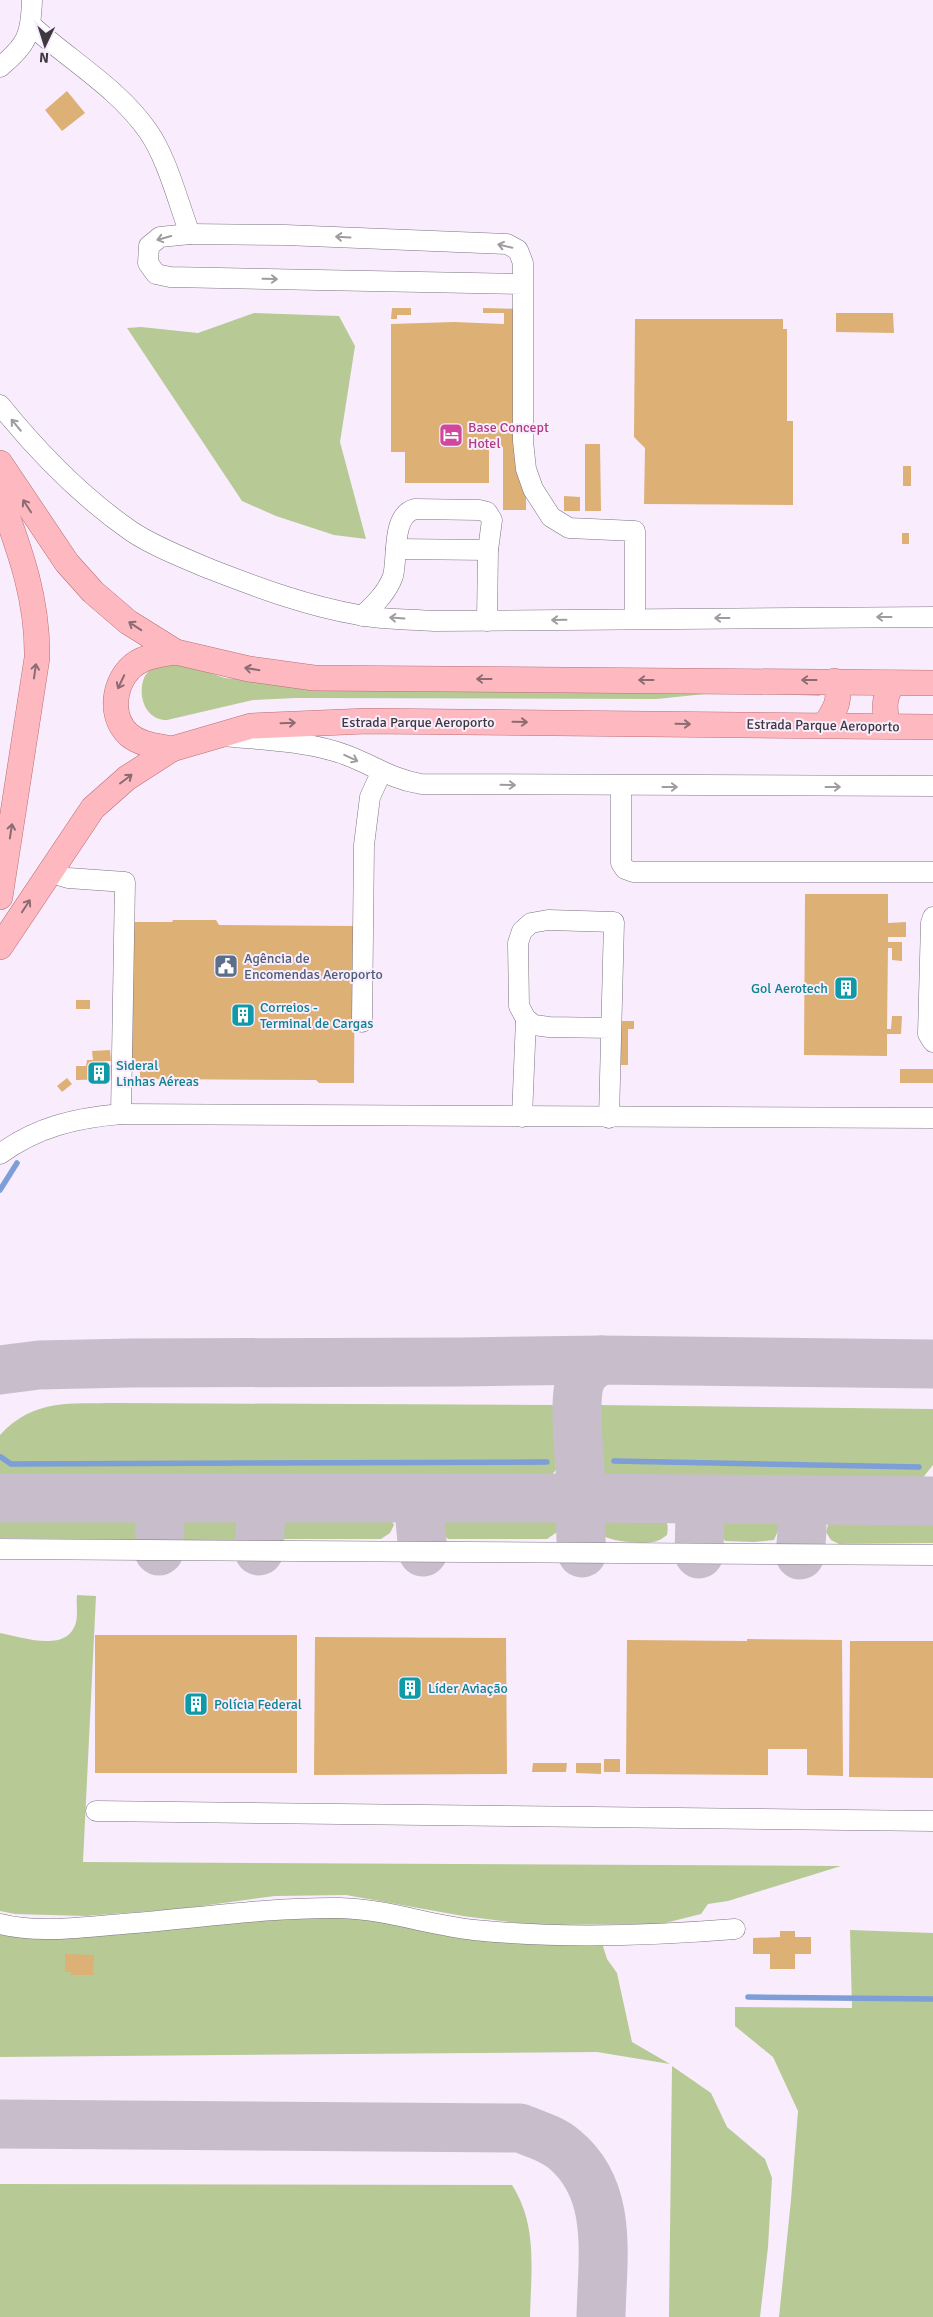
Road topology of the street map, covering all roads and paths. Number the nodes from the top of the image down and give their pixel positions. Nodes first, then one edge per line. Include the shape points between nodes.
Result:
1 (32, 0) edge
2 (31, 25) junction
3 (0, 67) edge
4 (190, 234) junction
5 (523, 284) junction
6 (0, 405) edge
7 (0, 463) edge
8 (0, 496) edge
9 (396, 549) junction
10 (488, 550) junction
11 (362, 616) junction
12 (933, 617) edge
13 (635, 618) junction
14 (487, 621) junction
15 (176, 652) junction
16 (834, 681) junction
17 (933, 682) edge
18 (892, 683) junction
19 (825, 725) junction
20 (888, 726) junction
21 (933, 726) edge
22 (217, 735) junction
23 (172, 749) junction
24 (381, 773) junction
25 (933, 786) edge
26 (621, 787) junction
27 (48, 872) junction
28 (933, 872) edge
29 (0, 897) edge
30 (933, 917) edge
31 (0, 947) edge
32 (526, 1019) junction
33 (362, 1022) dead end
34 (611, 1028) junction
35 (933, 1042) edge
36 (121, 1114) junction
37 (522, 1117) junction
38 (609, 1118) junction
39 (933, 1118) edge
40 (0, 1154) edge
41 (0, 1549) edge
42 (933, 1555) edge
43 (96, 1811) dead end
44 (933, 1821) edge
45 (0, 1924) edge
46 (735, 1929) dead end

1 - 2 street
2 - 3 street via 16,54
2 - 4 street via 92,74 148,132 162,158
5 -> 4 street via 518,250 507,244
4 -> 5 street via 160,237 149,246 148,264 156,274 170,277
5 - 13 street via 523,441 526,469 551,517 570,528 635,531
11 -> 6 street via 299,601 244,582 132,532 32,444
15 -> 7 main road via 128,622 93,592 62,556
29 -> 8 main road via 22,764 37,641 36,612 23,559
9 - 10 street
9 - 10 street via 401,522 412,510 451,509 487,512 492,520
9 - 11 street via 393,576 380,599
10 - 14 street
14 -> 11 street
12 -> 13 street
13 -> 14 street
16 -> 15 main road via 314,678 249,669
15 -> 23 main road via 142,659 128,669 117,685 117,706 128,734 144,743
16 - 18 main road
16 - 19 main road via 839,698
17 - 18 main road
18 - 20 main road via 884,710
19 - 20 main road, Estrada Parque Aeroporto
22 -> 19 main road, Estrada Parque Aeroporto via 251,726 367,721
20 - 21 main road, Estrada Parque Aeroporto
22 - 23 main road, Estrada Parque Aeroporto
22 -> 24 street via 323,749 346,755
27 -> 23 main road, Estrada Parque Aeroporto via 93,808 127,778
24 -> 26 street via 421,784
24 - 33 street via 370,797 364,846
26 -> 25 street
26 - 28 street via 621,863 633,872
31 -> 27 main road, Estrada Parque Aeroporto
27 - 36 street via 68,878 125,882
30 - 35 street via 928,1034
32 - 34 street via 534,1025 549,1028
32 - 34 street via 519,1006 518,943 522,931 530,923 548,920 614,922
32 - 37 street
34 - 38 street
36 - 37 street
36 - 40 street via 61,1122 38,1131
37 - 38 street
38 - 39 street
41 - 42 street
43 - 44 street
45 - 46 street via 89,1927 275,1910 341,1908 392,1914 457,1928 527,1935 668,1934

